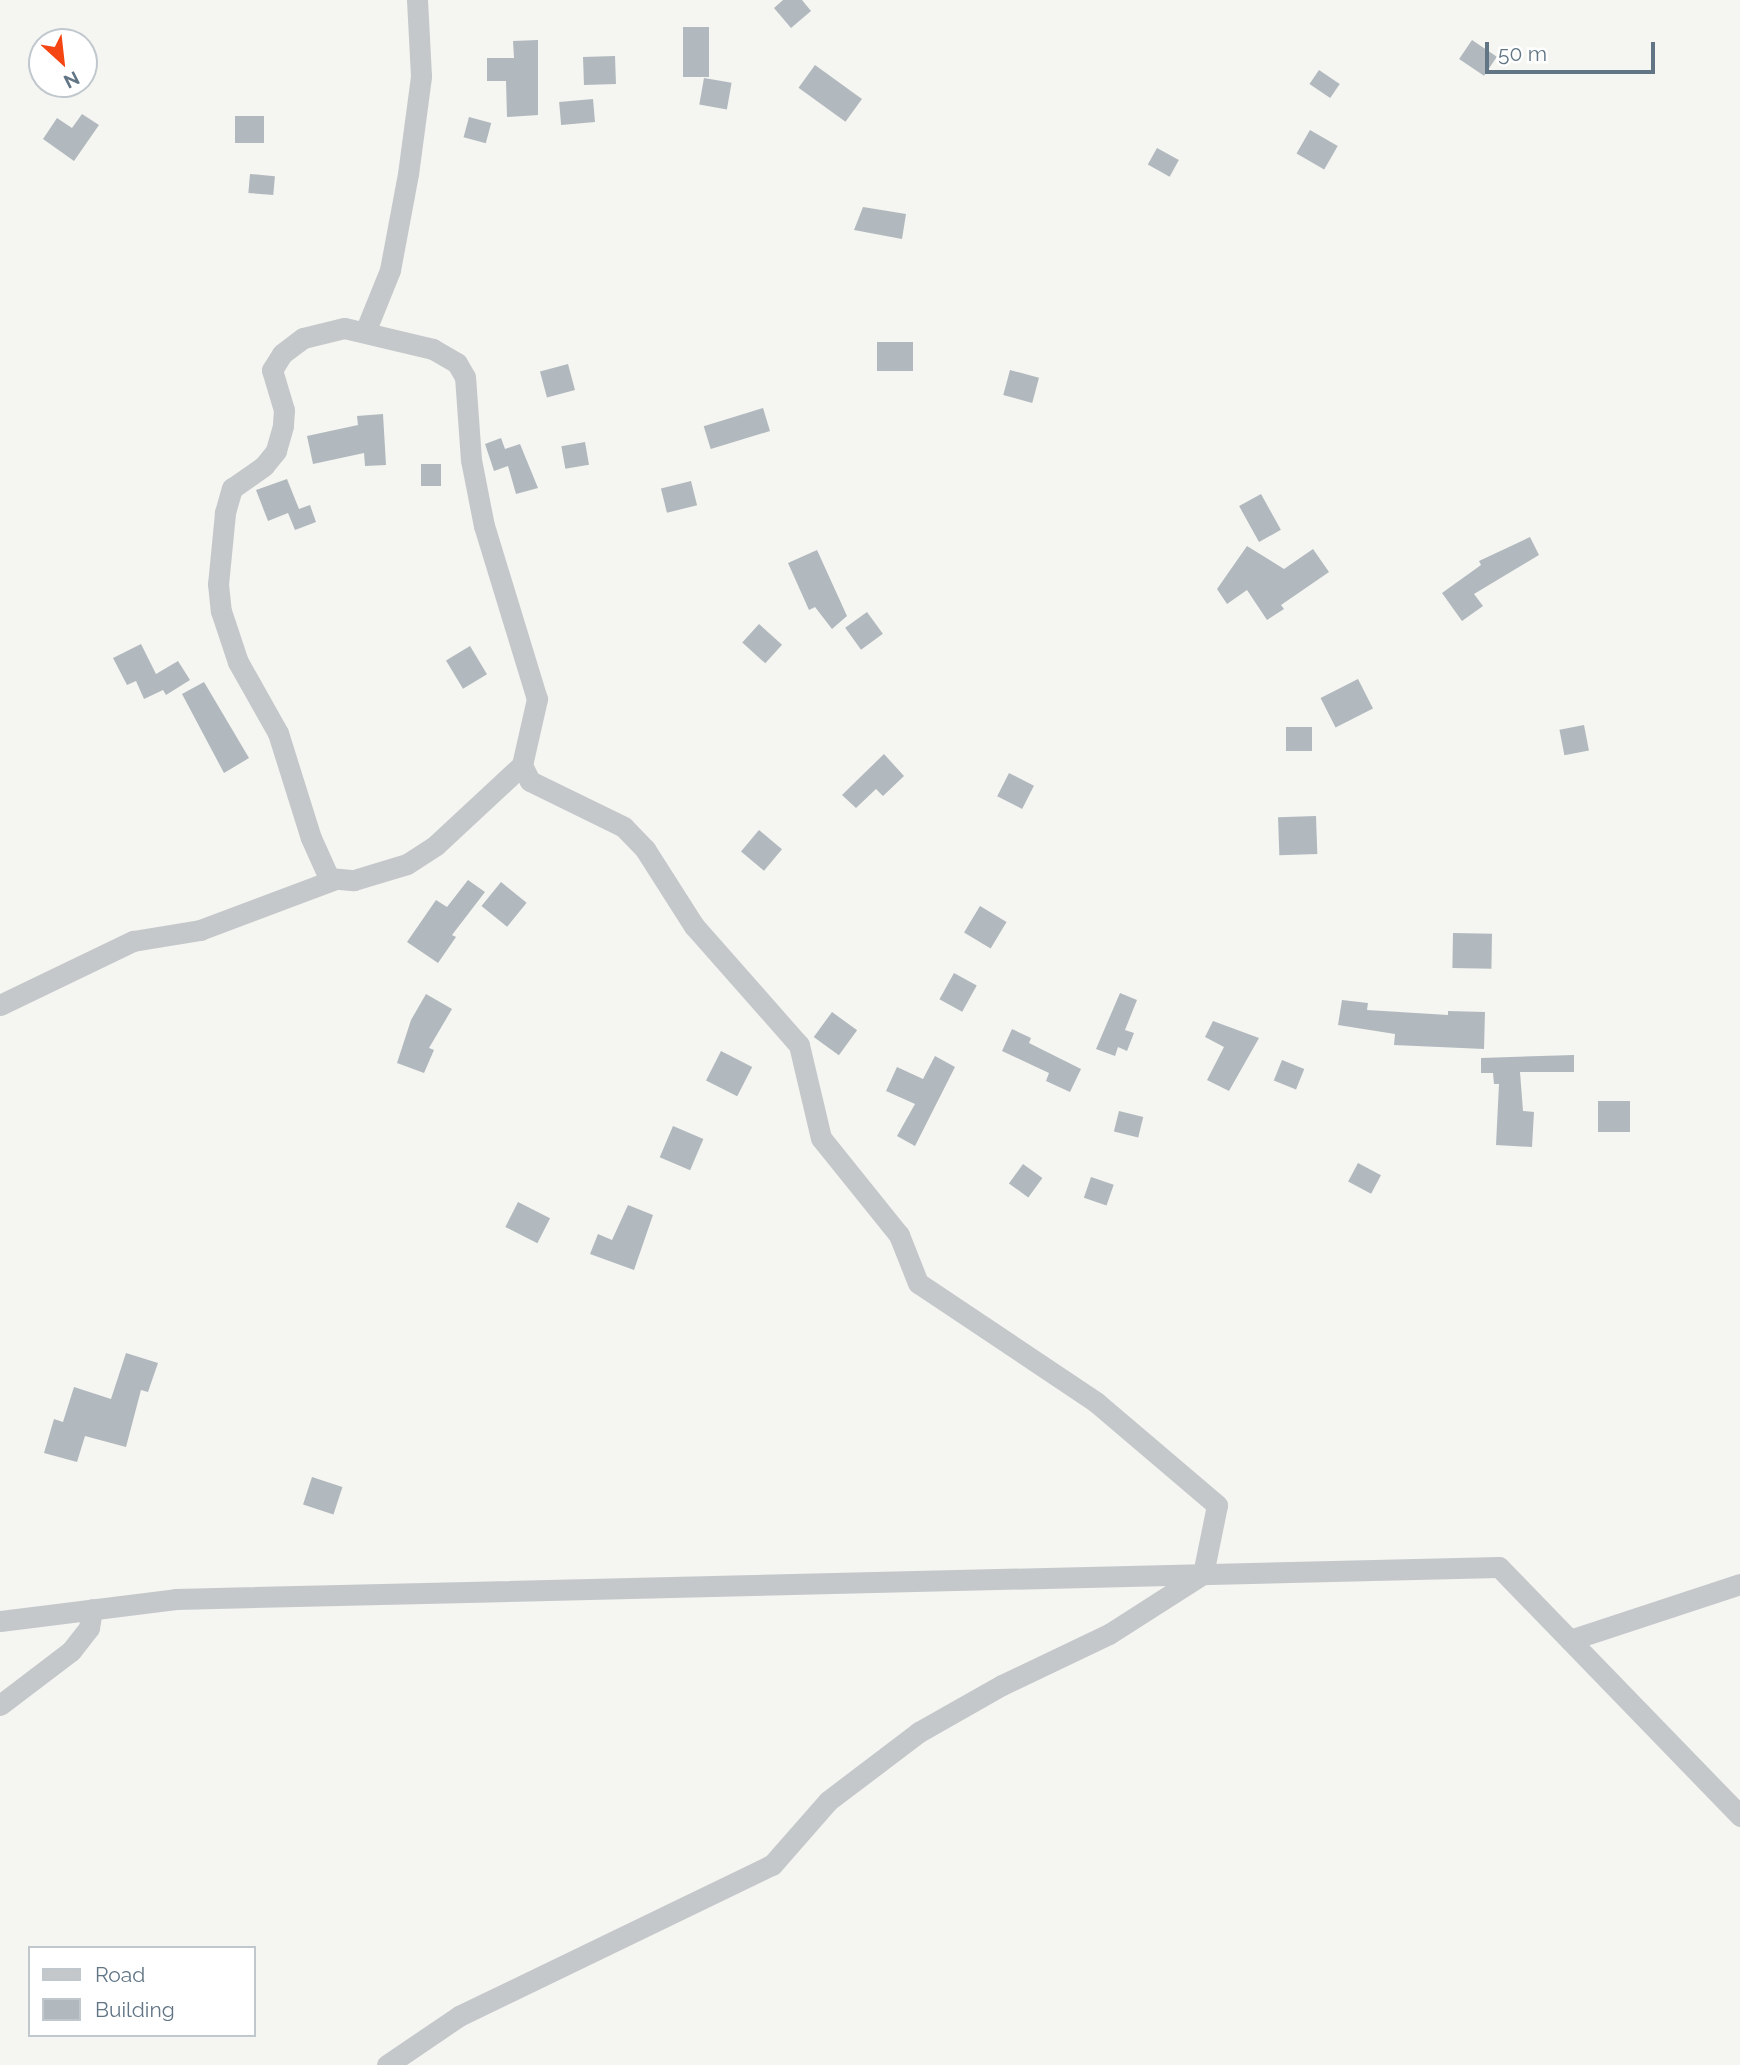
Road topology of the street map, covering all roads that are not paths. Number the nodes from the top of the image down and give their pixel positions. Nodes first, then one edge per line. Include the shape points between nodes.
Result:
1 (418, 0) edge
2 (365, 332) junction
3 (522, 765) junction
4 (336, 879) junction
5 (0, 1005) edge
6 (1203, 1574) junction
7 (1740, 1584) edge
8 (92, 1609) junction
9 (0, 1621) edge
10 (1570, 1640) junction
11 (0, 1705) edge
12 (1740, 1816) edge
13 (387, 2065) edge

1 - 2 street via 421,76 408,174 390,270
2 - 3 street via 433,349 457,363 465,377 471,460 484,526 537,699
2 - 4 street via 344,328 303,338 282,354 272,370 283,426 276,451 264,466 232,488 218,583 221,611 238,663 278,733 311,838 329,878
3 - 4 street via 467,818 407,864 354,880
3 - 6 street via 530,781 624,827 645,849 694,926 799,1045 821,1138 899,1235 918,1283 1096,1402 1217,1505
4 - 5 street via 200,930 133,941
6 - 8 street via 176,1599
6 - 10 street via 1499,1566
6 - 13 street via 1109,1634 1002,1685 919,1732 828,1801 772,1865 459,2015
7 - 10 street
8 - 9 street
8 - 11 street via 89,1628 71,1651
10 - 12 street

